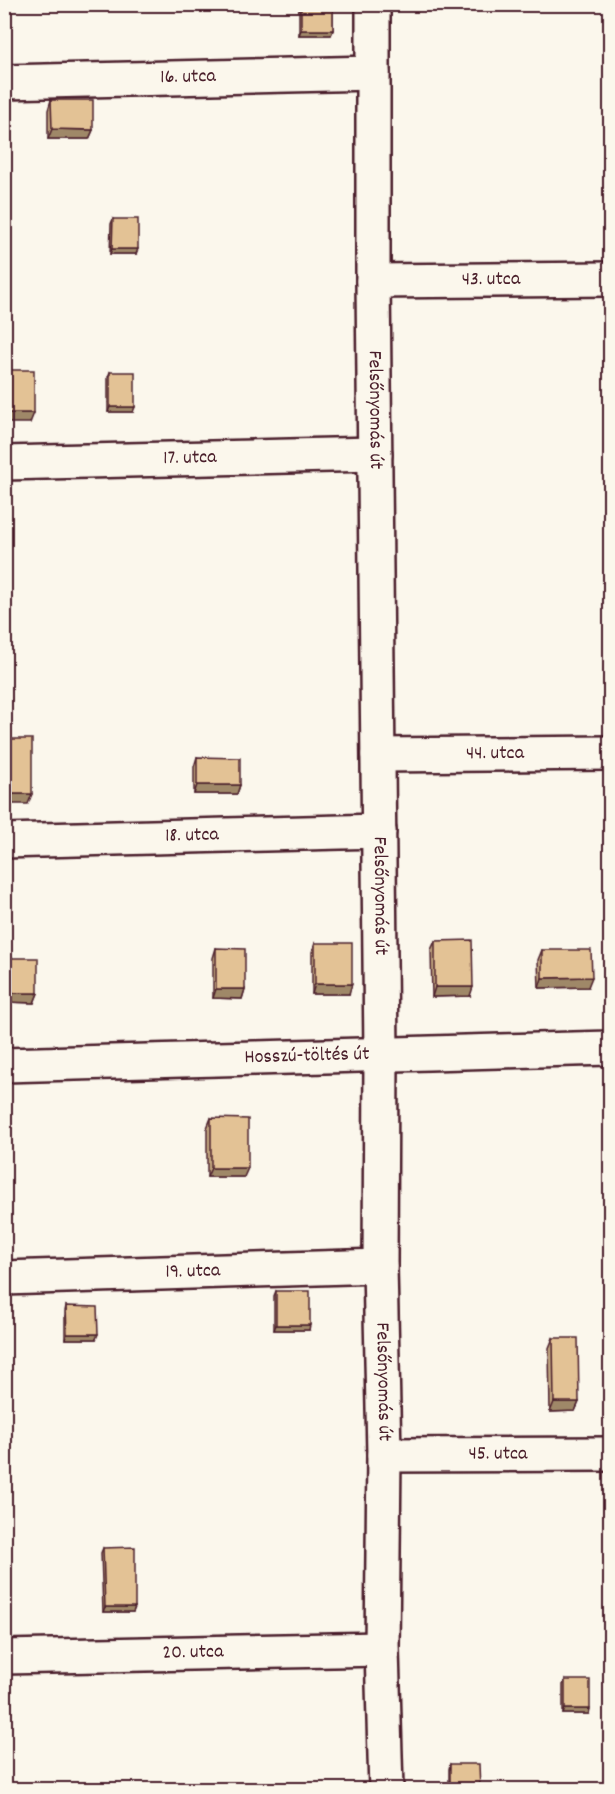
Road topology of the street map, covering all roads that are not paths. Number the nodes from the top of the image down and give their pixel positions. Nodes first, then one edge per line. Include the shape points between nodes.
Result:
1 (373, 4) edge
2 (372, 73) junction
3 (4, 82) edge
4 (610, 279) edge
5 (373, 281) junction
6 (375, 454) junction
7 (4, 463) edge
8 (610, 753) edge
9 (378, 755) junction
10 (379, 831) junction
11 (4, 841) edge
12 (610, 1048) edge
13 (381, 1055) junction
14 (4, 1065) edge
15 (380, 1266) junction
16 (4, 1278) edge
17 (610, 1454) edge
18 (384, 1455) junction
19 (382, 1649) junction
20 (4, 1657) edge
21 (386, 1790) edge

1 - 2 street, Felsőnyomás út
2 - 3 street, 16. utca
2 - 5 street, Felsőnyomás út
4 - 5 street, 43. utca
5 - 6 street, Felsőnyomás út
6 - 7 street, 17. utca
6 - 9 street, Felsőnyomás út
8 - 9 street, 44. utca
9 - 10 street, Felsőnyomás út
10 - 11 street, 18. utca
10 - 13 street, Felsőnyomás út
12 - 13 street, Hosszú-töltés út
13 - 14 street, Hosszú-töltés út
13 - 15 street, Felsőnyomás út
15 - 16 street, 19. utca
15 - 18 street, Felsőnyomás út
17 - 18 street, 45. utca
18 - 19 street, Felsőnyomás út
19 - 20 street, 20. utca
19 - 21 street, Felsőnyomás út

